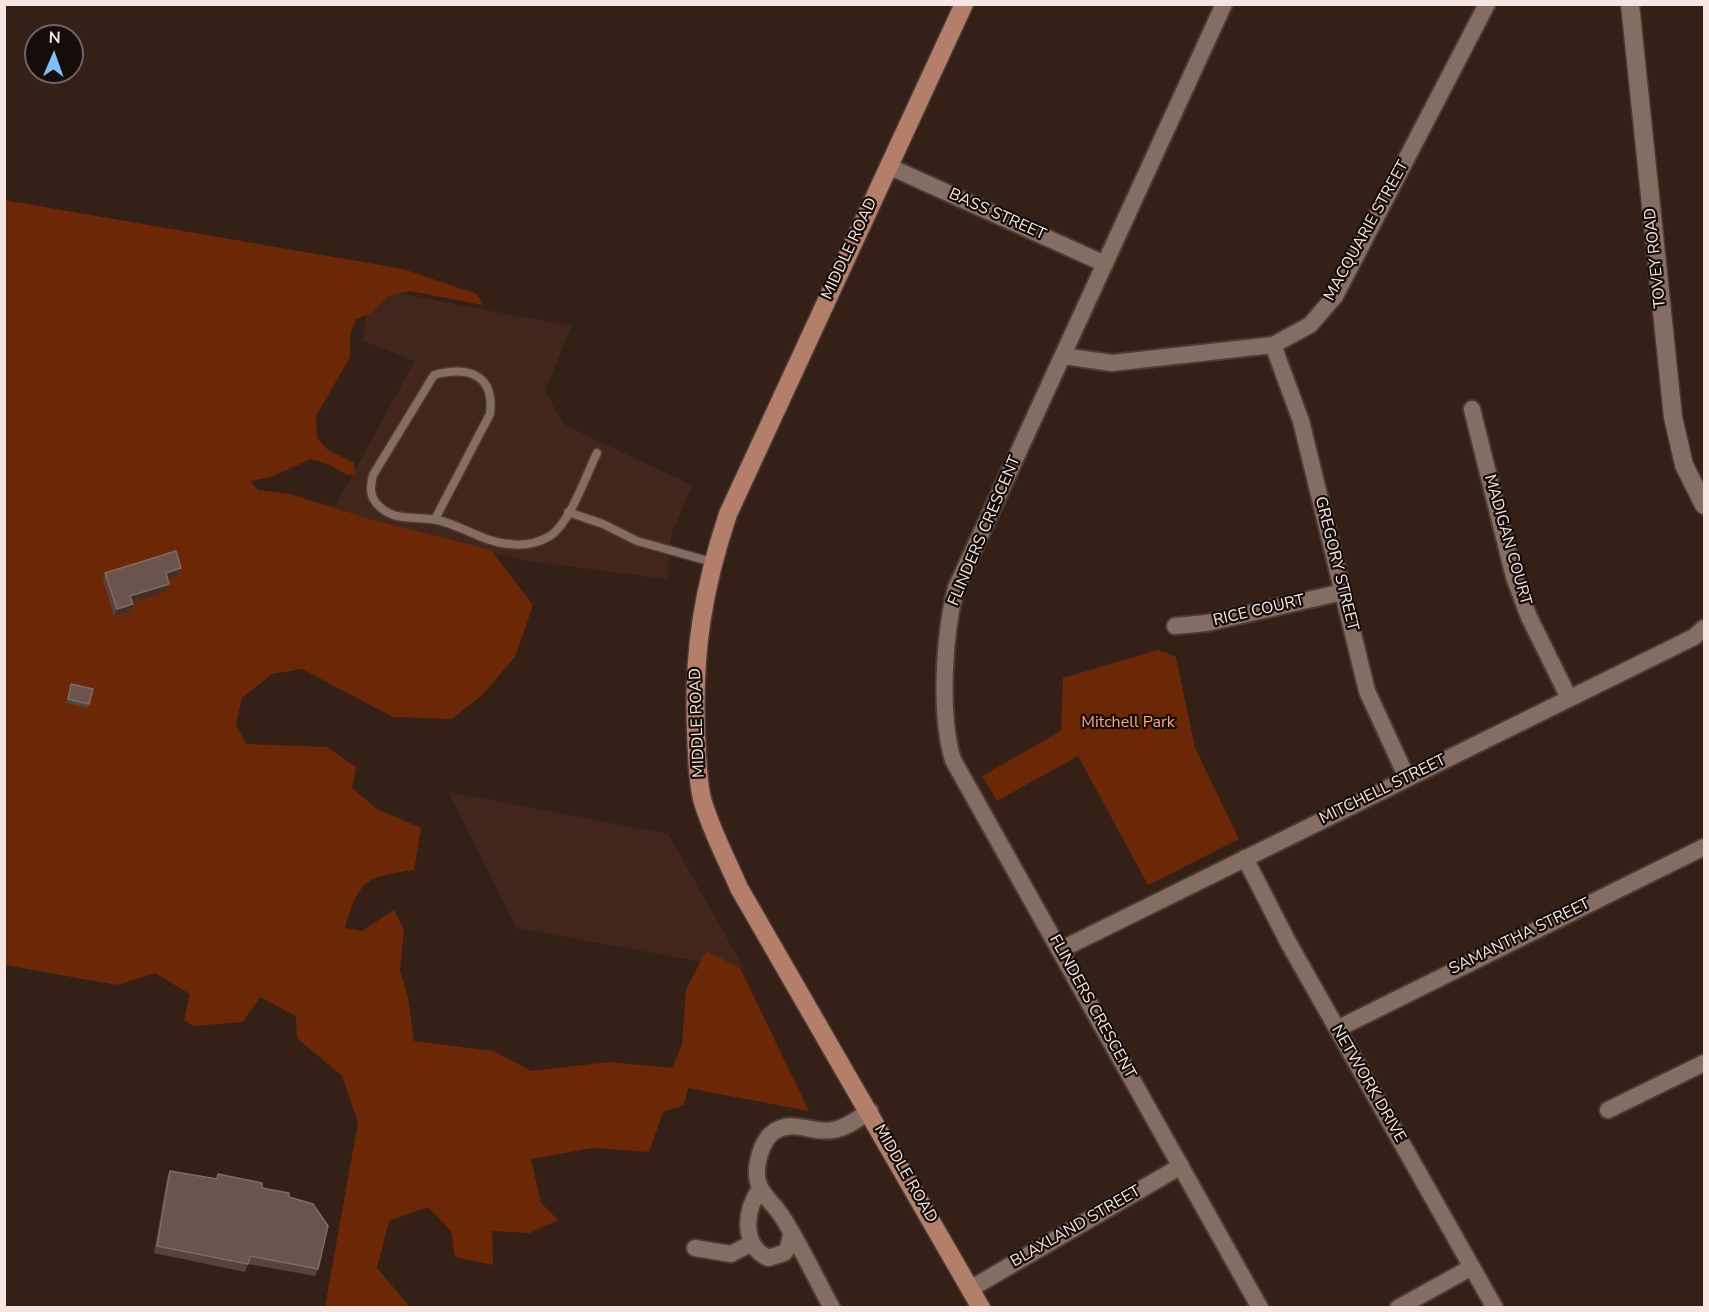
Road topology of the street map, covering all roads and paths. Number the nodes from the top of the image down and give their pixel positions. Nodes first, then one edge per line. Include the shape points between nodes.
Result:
1 (955, 4) edge
2 (964, 4) edge
3 (1224, 4) edge
4 (1487, 4) edge
5 (1630, 4) edge
6 (930, 77) junction
7 (888, 166) junction
8 (1105, 264) junction
9 (1273, 345) junction
10 (1063, 356) junction
11 (1472, 409) dead end
12 (597, 453) dead end
13 (1704, 505) edge
14 (568, 512) junction
15 (435, 519) junction
16 (712, 562) junction
17 (1343, 592) junction
18 (1175, 626) dead end
19 (1704, 628) edge
20 (1569, 698) junction
21 (1407, 778) junction
22 (1704, 847) edge
23 (1245, 858) junction
24 (1059, 950) junction
25 (1337, 1029) junction
26 (1704, 1063) edge
27 (1608, 1110) dead end
28 (870, 1111) junction
29 (1181, 1166) junction
30 (760, 1189) junction
31 (791, 1235) junction
32 (752, 1243) junction
33 (695, 1248) dead end
34 (1472, 1267) junction
35 (970, 1289) junction
36 (832, 1308) edge
37 (981, 1308) edge
38 (1260, 1308) edge
39 (1398, 1308) edge
40 (1495, 1308) edge

1 - 6 main road, MIDDLE ROAD
2 - 6 main road, MIDDLE ROAD
3 - 8 street, FLINDERS CRESCENT
4 - 9 street, MACQUARIE STREET via 1335,296 1310,325
5 - 13 street, TOVEY ROAD via 1672,417 1684,465
6 - 7 main road, MIDDLE ROAD
7 - 8 street, BASS STREET
7 - 16 main road, MIDDLE ROAD via 728,514
8 - 10 street, FLINDERS CRESCENT
9 - 10 street, MACQUARIE STREET via 1112,363
9 - 17 street, GREGORY STREET via 1301,421
10 - 24 street, FLINDERS CRESCENT via 956,588 948,618 946,736 952,760
11 - 20 street, MADIGAN COURT via 1514,577
12 - 14 lane
14 - 15 lane via 551,535 519,545
14 - 16 lane via 637,541
15 - 15 lane via 392,515 381,509 369,490 389,445 434,375 467,372 488,386 493,396 490,414
16 - 28 main road, MIDDLE ROAD via 702,606 694,679 702,797 739,888
17 - 18 street, RICE COURT via 1207,623
17 - 21 street, GREGORY STREET via 1367,691
19 - 20 street, MITCHELL STREET
20 - 21 street, MITCHELL STREET
21 - 23 street, MITCHELL STREET
22 - 25 street, SAMANTHA STREET
23 - 24 street, MITCHELL STREET
23 - 25 street, NETWORK DRIVE
24 - 29 street, FLINDERS CRESCENT
25 - 34 street, NETWORK DRIVE
26 - 27 street
28 - 30 street via 835,1130 797,1126 777,1129 763,1145 757,1177
28 - 35 main road, MIDDLE ROAD
29 - 35 street, BLAXLAND STREET
29 - 38 street, FLINDERS CRESCENT
30 - 31 street via 771,1199
30 - 32 street via 749,1216
31 - 32 street via 788,1248 775,1257 761,1254
31 - 36 street
32 - 33 street via 731,1254
34 - 39 street
34 - 40 street, NETWORK DRIVE
35 - 37 main road, MIDDLE ROAD

